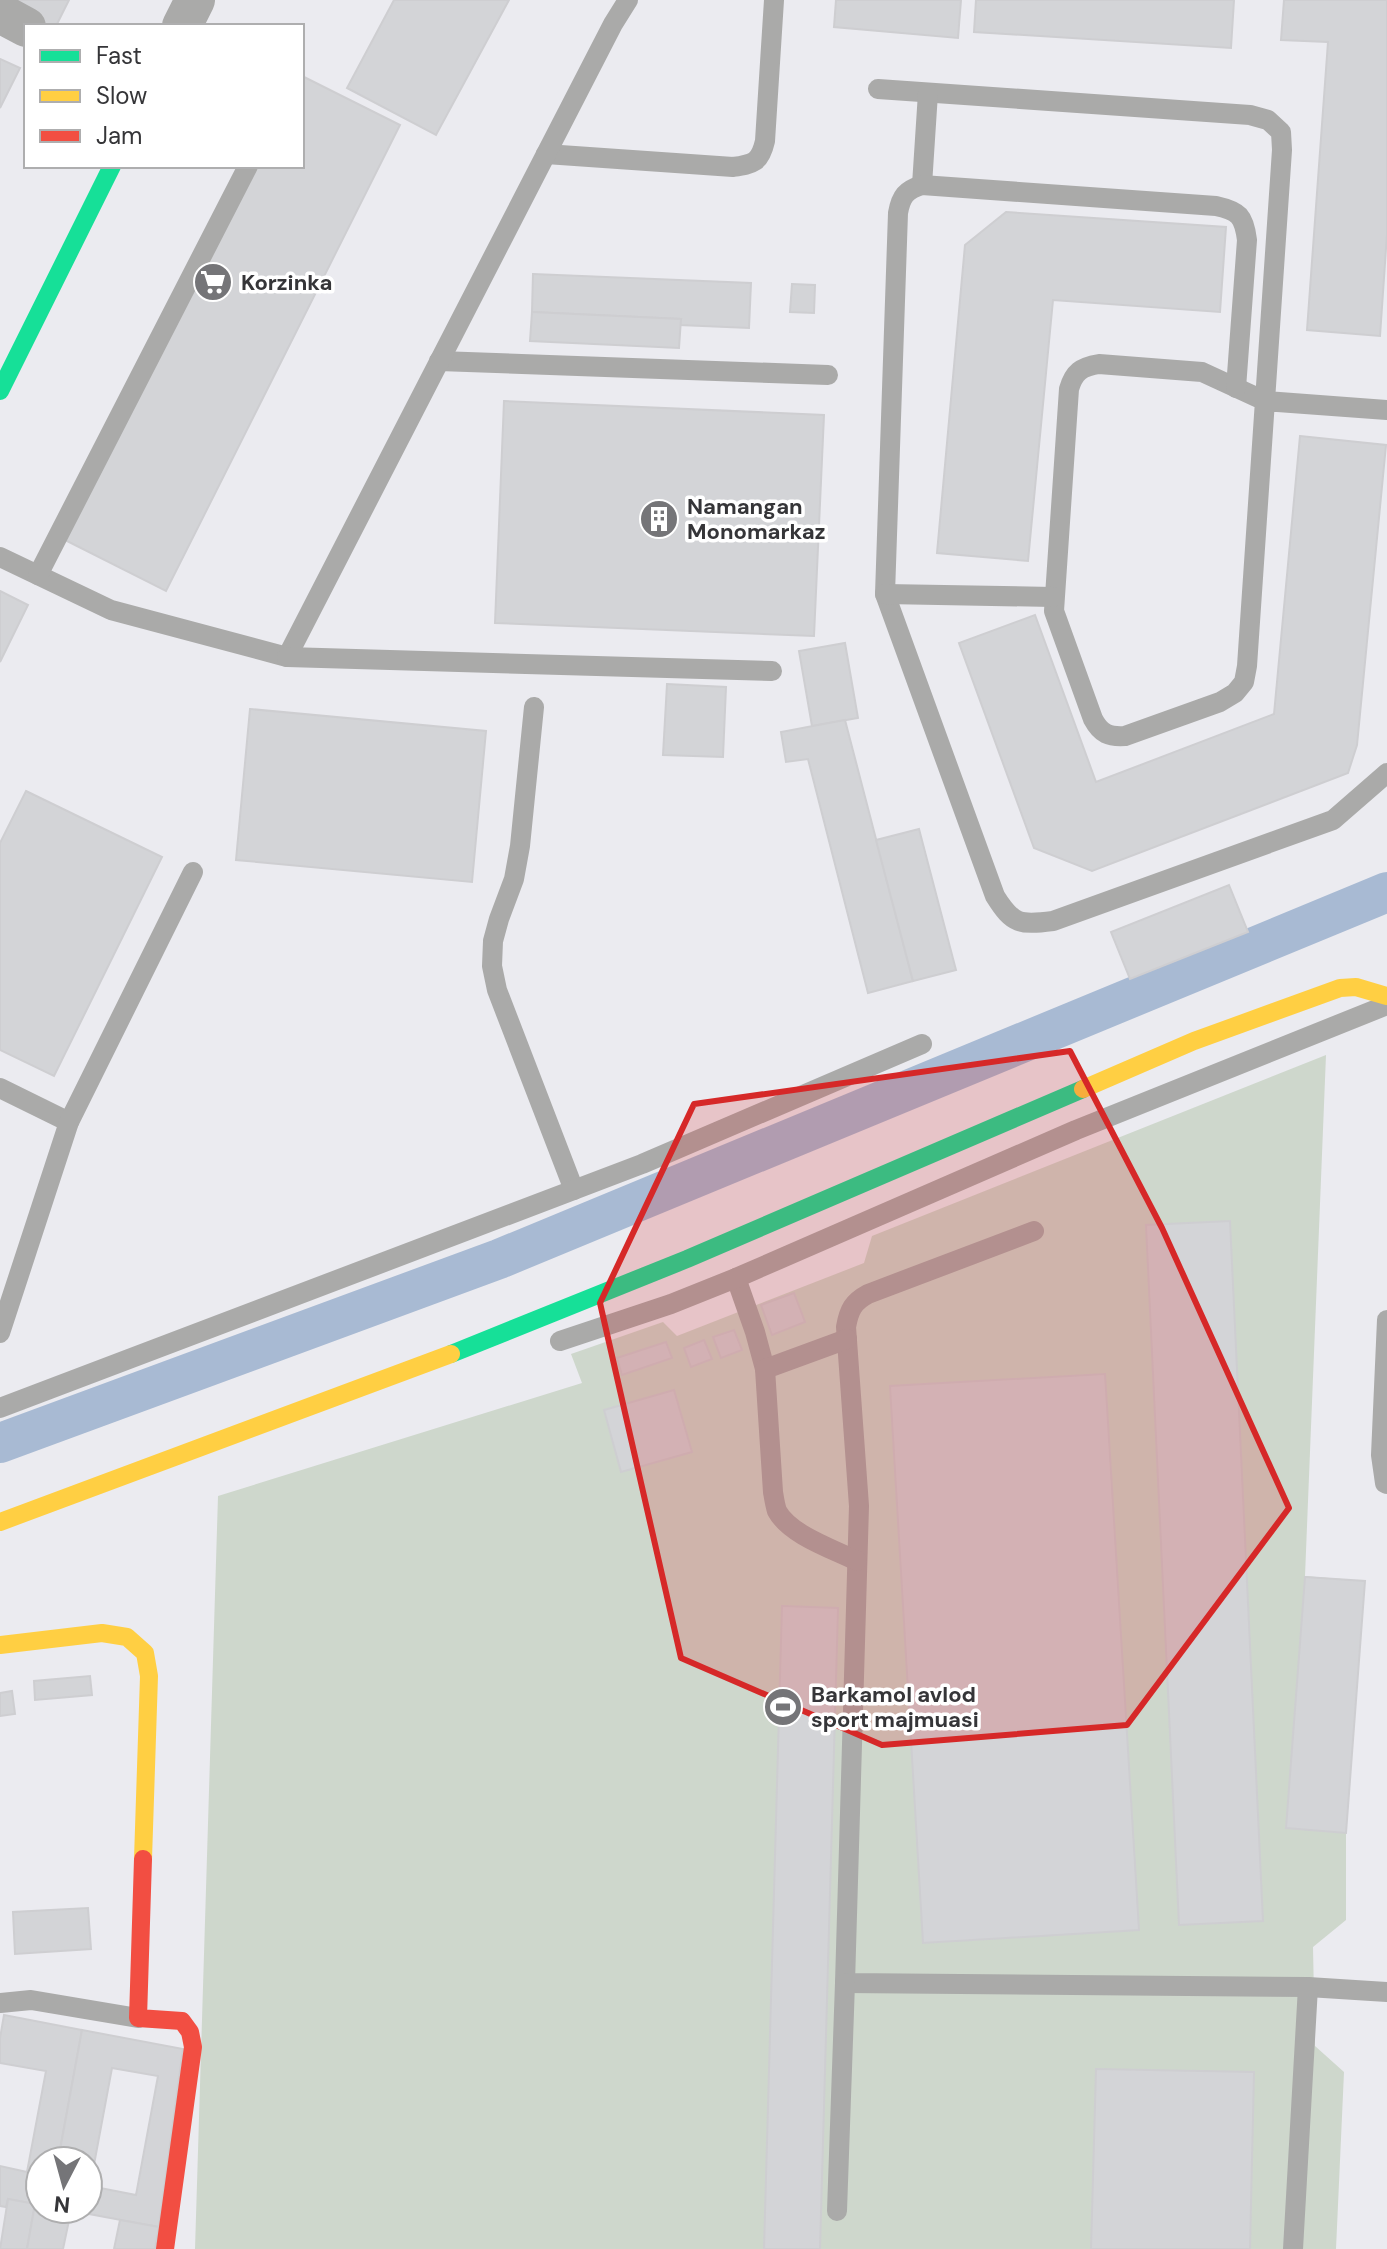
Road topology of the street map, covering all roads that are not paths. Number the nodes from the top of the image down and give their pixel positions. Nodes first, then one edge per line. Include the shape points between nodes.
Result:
1 (195, 0) edge
2 (628, 0) edge
3 (774, 0) edge
4 (0, 13) edge
5 (183, 24) edge
6 (24, 26) edge
7 (878, 89) dead end
8 (928, 93) junction
9 (546, 154) junction
10 (111, 168) edge
11 (247, 168) edge
12 (922, 185) junction
13 (439, 361) junction
14 (828, 375) dead end
15 (1236, 388) junction
16 (0, 391) edge
17 (1265, 401) junction
18 (1387, 410) edge
19 (0, 557) edge
20 (38, 575) junction
21 (885, 594) junction
22 (1053, 597) junction
23 (287, 657) junction
24 (772, 671) dead end
25 (534, 707) dead end
26 (1387, 773) edge
27 (193, 872) dead end
28 (1387, 996) edge
29 (1387, 1005) edge
30 (922, 1044) dead end
31 (0, 1088) edge
32 (69, 1122) junction
33 (574, 1190) junction
34 (1034, 1231) dead end
35 (736, 1278) junction
36 (1387, 1320) edge
37 (0, 1333) edge
38 (847, 1339) junction
39 (560, 1341) dead end
40 (765, 1369) junction
41 (0, 1408) edge
42 (1387, 1484) edge
43 (0, 1522) edge
44 (857, 1561) junction
45 (0, 1645) edge
46 (845, 1983) junction
47 (1308, 1987) junction
48 (1387, 1992) edge
49 (0, 2003) edge
50 (138, 2018) junction
51 (837, 2211) dead end
52 (165, 2249) edge
53 (1293, 2249) edge

1 - 5 street
2 - 9 lane
3 - 9 lane via 765,141 752,164
4 - 6 street
7 - 8 lane
8 - 12 lane
8 - 17 lane via 1268,120 1281,132 1282,150
9 - 13 lane
10 - 16 street
11 - 20 lane
12 - 15 lane via 1235,210 1245,223 1247,240
12 - 21 lane via 901,198 898,213
13 - 14 lane
13 - 23 lane
15 - 17 lane
15 - 22 lane via 1202,372 1099,364 1073,375
17 - 18 lane
17 - 22 lane via 1247,666 1235,693 1125,736 1100,731 1057,622
19 - 20 lane
20 - 23 lane via 111,610
21 - 22 lane
21 - 26 lane via 995,896 1007,915 1029,924 1053,921 1333,820
23 - 24 lane
25 - 33 lane via 520,846 493,941 492,966
27 - 32 lane
28 - 43 street via 1340,988 1194,1041 687,1259 444,1357
29 - 35 lane via 1076,1130
30 - 33 lane
31 - 32 lane
32 - 37 lane
33 - 41 lane
34 - 38 lane via 857,1299 849,1311
35 - 39 lane
35 - 40 lane
36 - 42 lane via 1381,1455
38 - 40 lane
38 - 44 lane via 859,1506
40 - 44 lane via 776,1509 800,1533
44 - 46 lane
45 - 50 street via 102,1633 127,1637 145,1653 149,1676
46 - 47 lane
46 - 51 lane
47 - 48 lane
47 - 53 lane
49 - 50 lane via 31,2000
50 - 52 street via 182,2021 193,2047

